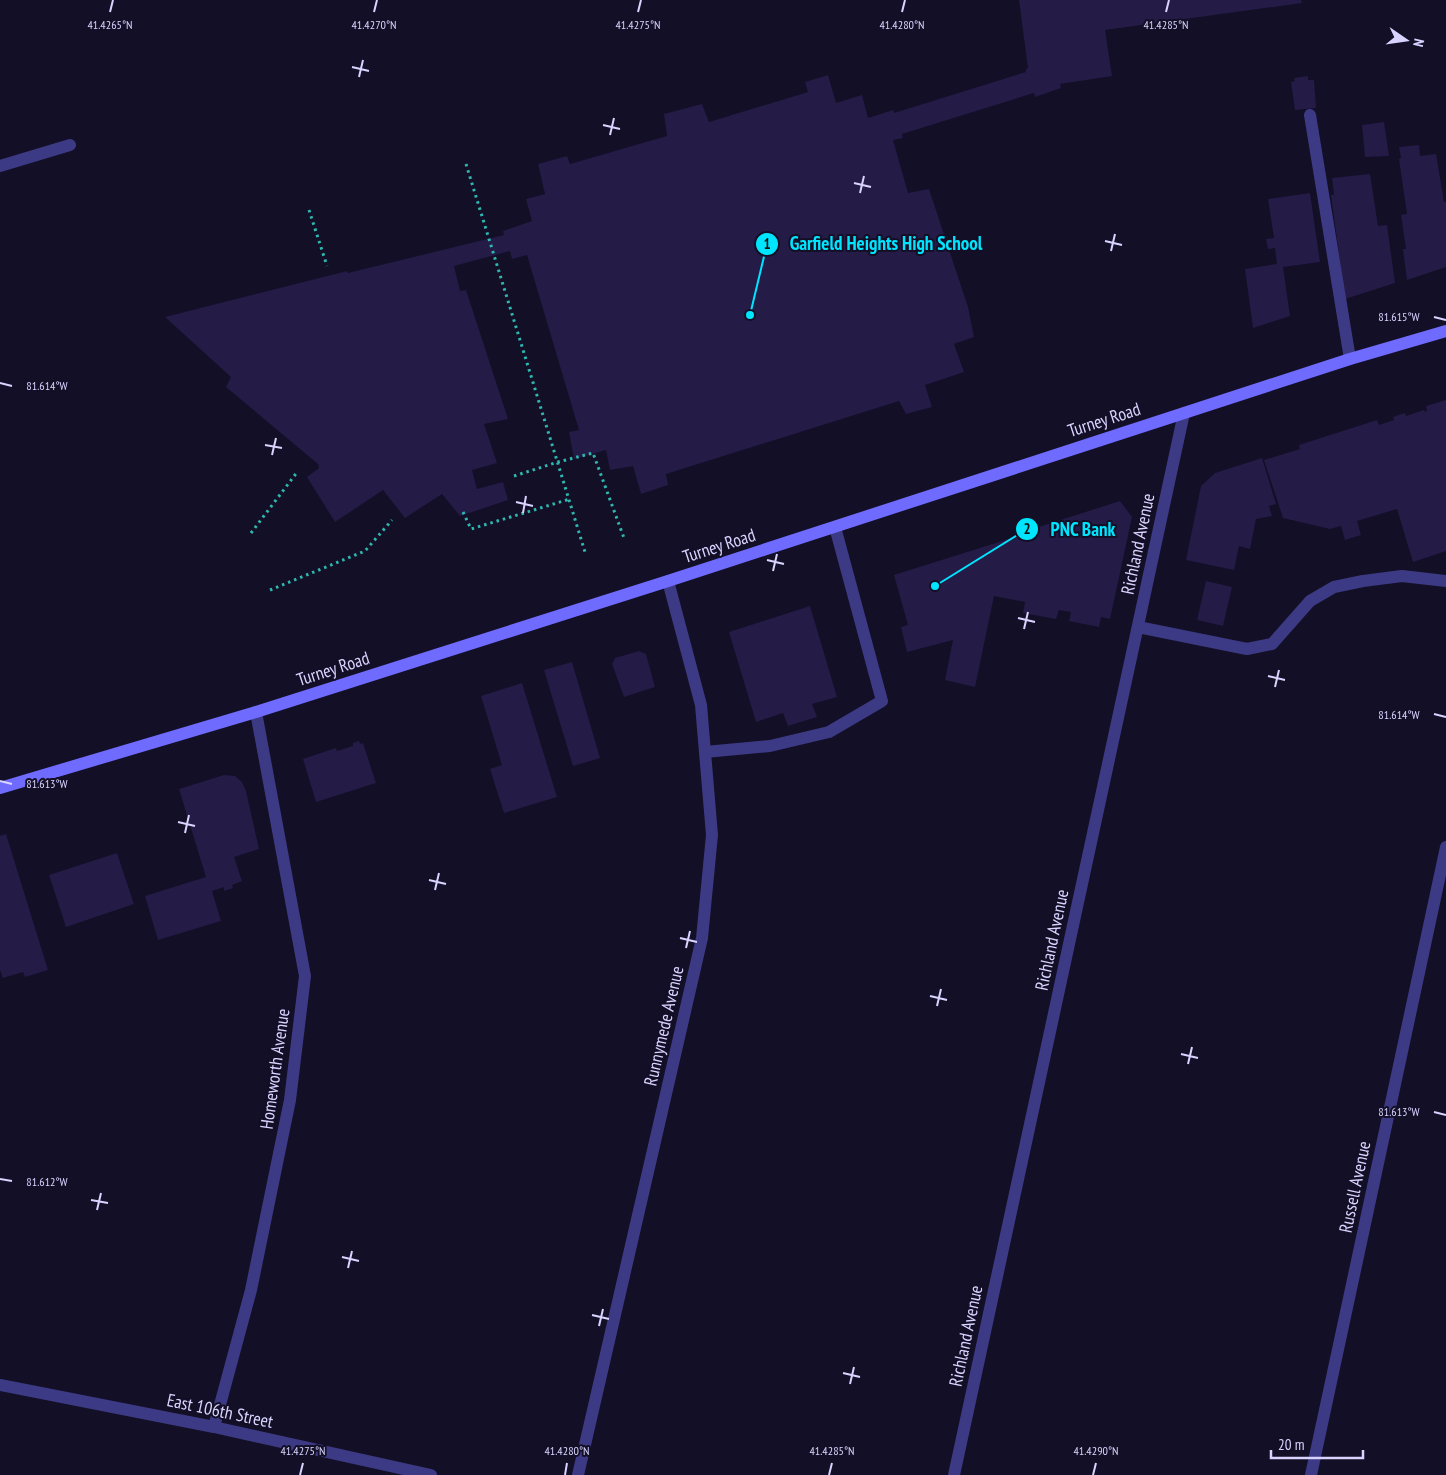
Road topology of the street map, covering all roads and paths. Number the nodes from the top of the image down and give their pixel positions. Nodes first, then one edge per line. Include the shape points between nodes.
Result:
1 (1310, 115) dead end
2 (70, 145) dead end
3 (466, 164) dead end
4 (0, 166) edge
5 (309, 210) dead end
6 (326, 266) dead end
7 (1446, 330) edge
8 (1350, 359) junction
9 (1184, 413) junction
10 (558, 462) junction
11 (298, 471) dead end
12 (514, 476) dead end
13 (570, 499) junction
14 (463, 512) dead end
15 (392, 520) dead end
16 (835, 527) junction
17 (250, 533) dead end
18 (624, 538) dead end
19 (585, 552) dead end
20 (668, 581) junction
21 (1446, 581) edge
22 (270, 590) dead end
23 (1138, 627) junction
24 (256, 712) junction
25 (705, 752) junction
26 (0, 788) edge
27 (1446, 847) edge
28 (0, 1386) edge
29 (214, 1427) junction
30 (431, 1475) edge
31 (578, 1475) edge
32 (954, 1475) edge
33 (1311, 1475) edge

1 - 8 street
2 - 4 street
3 - 10 path
5 - 6 path
7 - 8 main road, Turney Road
8 - 9 main road, Turney Road
9 - 16 main road, Turney Road
9 - 23 street, Richland Avenue
10 - 12 path
10 - 13 path
10 - 18 path via 593,454
11 - 17 path
13 - 14 path via 471,529
13 - 19 path
15 - 22 path via 365,551
16 - 20 main road, Turney Road
16 - 25 street via 882,701 829,732 770,746
20 - 24 main road, Turney Road
20 - 25 street, Runnymede Avenue via 701,705
21 - 23 street via 1402,576 1334,587 1310,600 1272,644 1247,649
23 - 32 street, Richland Avenue
24 - 26 main road, Turney Road
24 - 29 street, Homeworth Avenue via 305,976 290,1100 251,1290
25 - 31 street, Runnymede Avenue via 713,831 702,938
27 - 33 street, Russell Avenue
28 - 29 street, East 106th Street
29 - 30 street, East 106th Street

